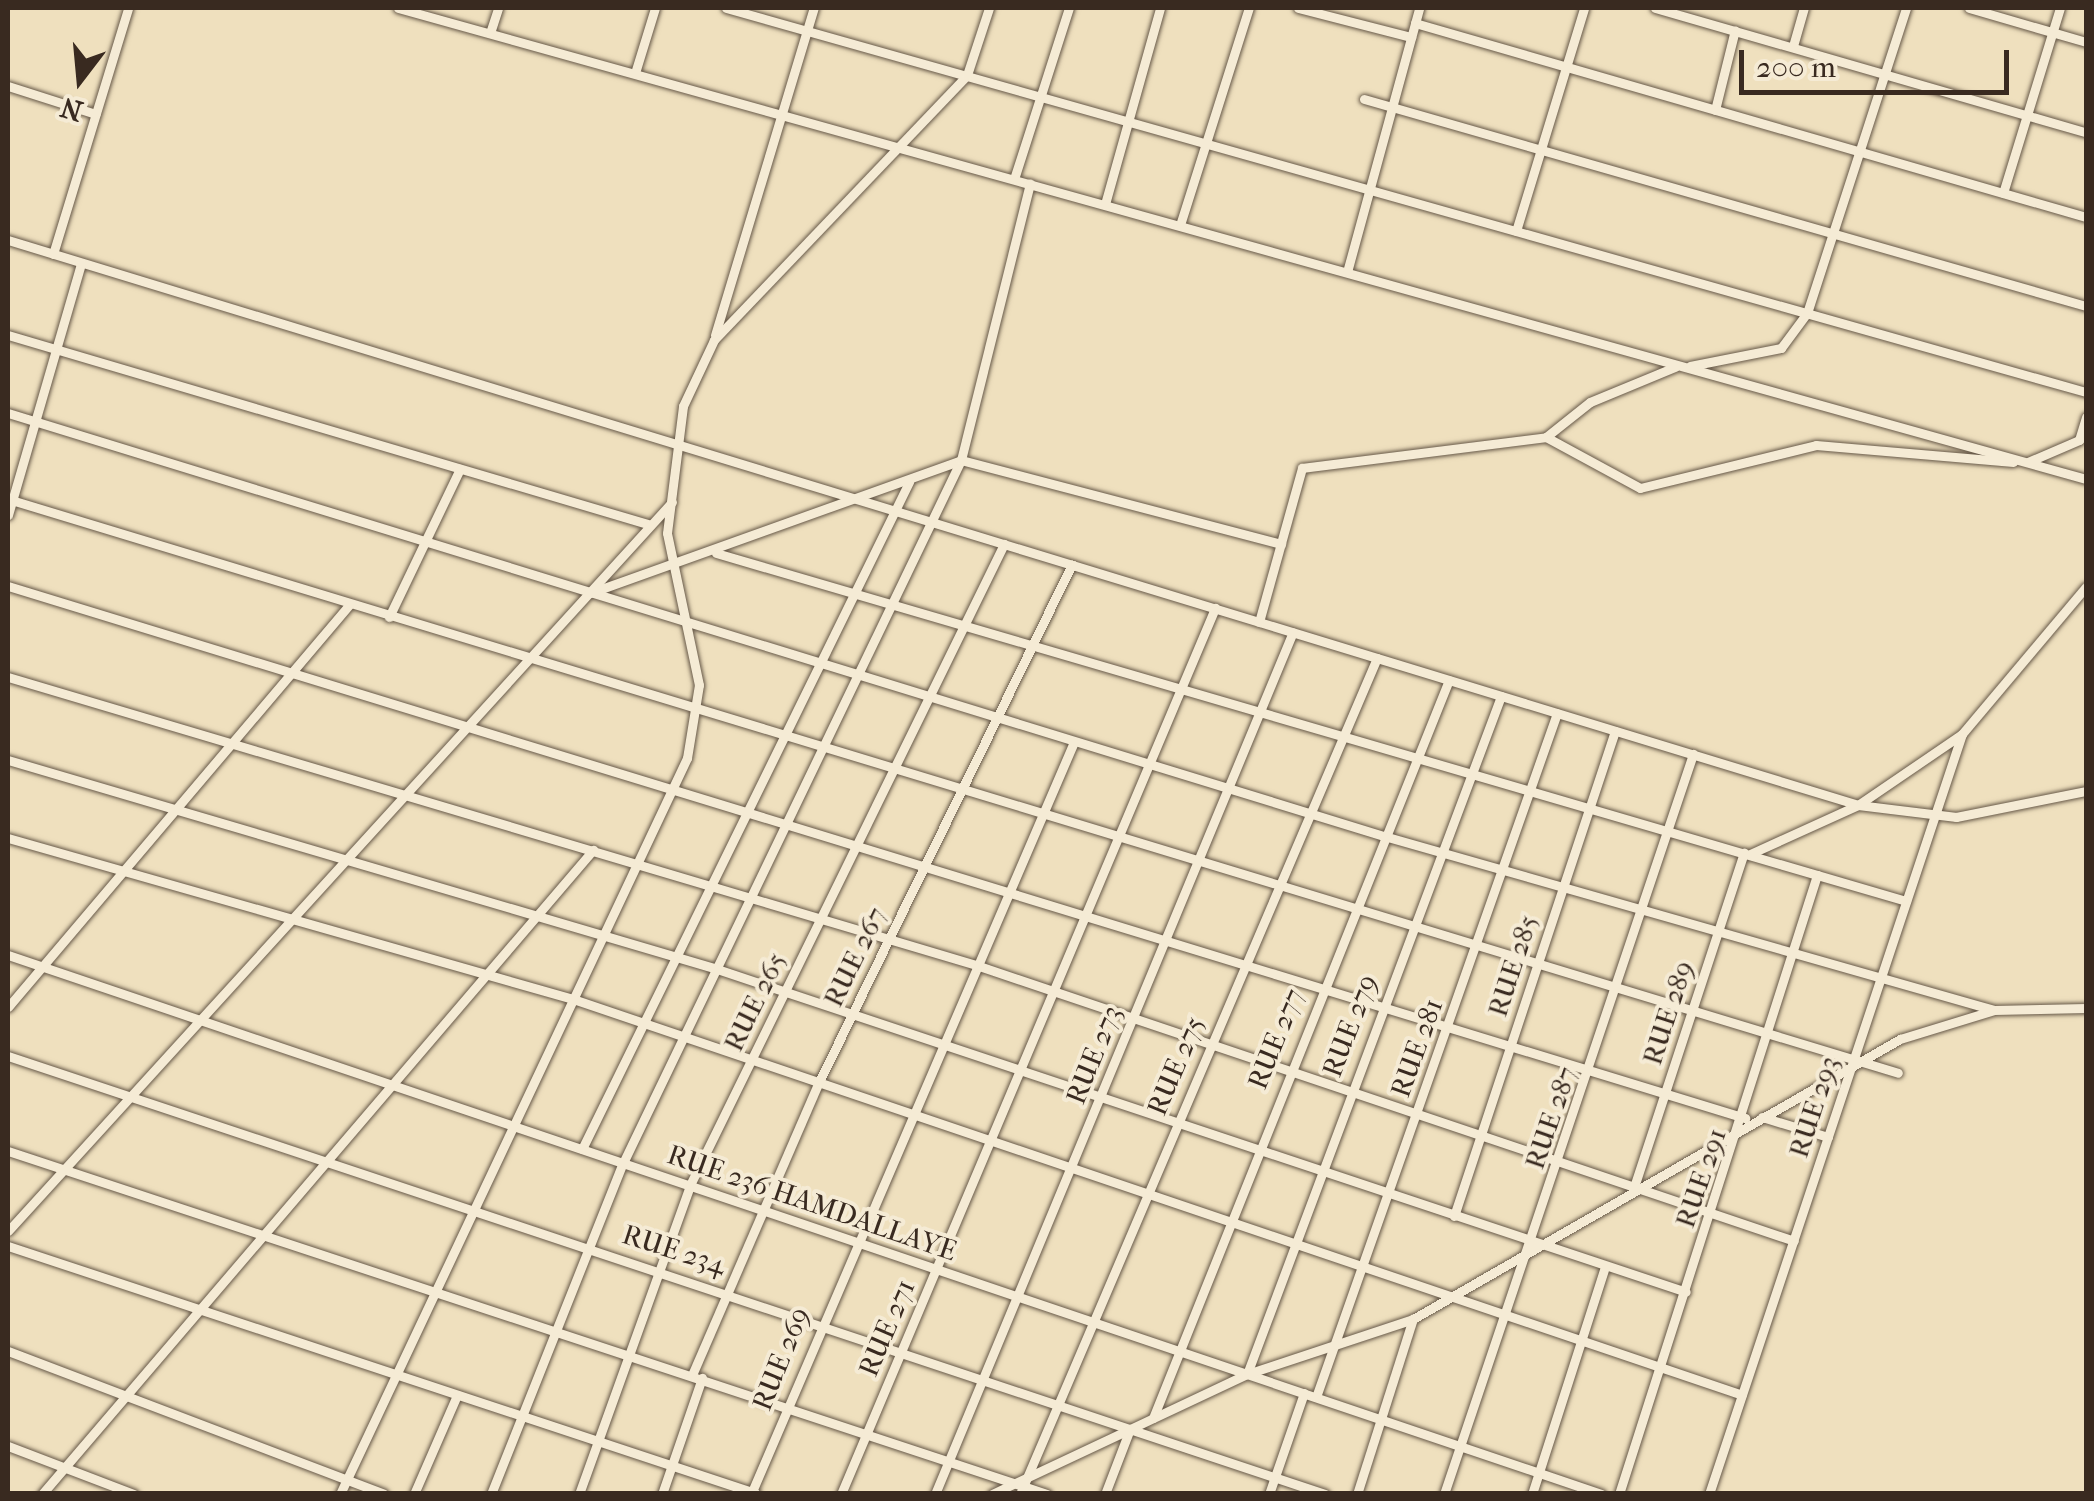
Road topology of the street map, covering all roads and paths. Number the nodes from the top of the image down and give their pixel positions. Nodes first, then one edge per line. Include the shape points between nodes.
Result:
1 (128, 8) edge
2 (398, 8) edge
3 (498, 8) edge
4 (656, 8) edge
5 (726, 8) edge
6 (814, 8) edge
7 (989, 8) edge
8 (1069, 8) edge
9 (1160, 8) edge
10 (1249, 8) edge
11 (1298, 8) edge
12 (1419, 8) edge
13 (1584, 8) edge
14 (1655, 8) edge
15 (1804, 8) edge
16 (1906, 8) edge
17 (1968, 8) edge
18 (2060, 8) edge
19 (1990, 10) edge
20 (1414, 23) junction
21 (808, 28) junction
22 (1735, 30) junction
23 (2052, 32) junction
24 (490, 33) junction
25 (1411, 37) junction
26 (2086, 42) edge
27 (1793, 46) junction
28 (1566, 67) junction
29 (1884, 71) junction
30 (635, 73) junction
31 (967, 75) junction
32 (8, 86) edge
33 (1040, 97) junction
34 (1364, 99) dead end
35 (1392, 106) junction
36 (1714, 110) junction
37 (96, 114) junction
38 (2027, 114) junction
39 (781, 115) junction
40 (1128, 122) junction
41 (2086, 132) edge
42 (1206, 144) junction
43 (905, 148) junction
44 (1541, 150) junction
45 (1858, 152) junction
46 (1014, 178) junction
47 (1030, 183) junction
48 (1370, 190) junction
49 (2003, 193) junction
50 (1105, 204) junction
51 (2086, 218) edge
52 (1180, 225) junction
53 (1516, 232) junction
54 (1832, 233) junction
55 (8, 240) edge
56 (53, 254) junction
57 (81, 263) junction
58 (1347, 272) junction
59 (2086, 306) edge
60 (1807, 314) junction
61 (8, 335) edge
62 (714, 340) junction
63 (56, 350) junction
64 (1684, 366) junction
65 (2086, 392) edge
66 (8, 413) edge
67 (2086, 417) edge
68 (35, 422) junction
69 (1546, 438) junction
70 (679, 444) junction
71 (962, 460) junction
72 (2027, 462) junction
73 (460, 468) junction
74 (2086, 479) edge
75 (909, 482) junction
76 (852, 497) junction
77 (10, 500) edge
78 (673, 500) junction
79 (896, 511) junction
80 (8, 515) edge
81 (935, 522) junction
82 (651, 525) junction
83 (420, 542) junction
84 (1004, 544) junction
85 (1282, 544) junction
86 (716, 554) junction
87 (1072, 564) junction
88 (676, 568) junction
89 (8, 586) edge
90 (2086, 587) edge
91 (588, 594) junction
92 (856, 594) junction
93 (349, 604) junction
94 (898, 607) junction
95 (1215, 608) junction
96 (389, 617) junction
97 (1259, 622) junction
98 (692, 626) junction
99 (965, 626) junction
100 (1293, 632) junction
101 (1032, 646) junction
102 (1378, 658) junction
103 (524, 659) junction
104 (822, 665) junction
105 (292, 673) junction
106 (8, 676) edge
107 (863, 678) junction
108 (1449, 680) junction
109 (1180, 689) junction
110 (1500, 696) junction
111 (930, 698) junction
112 (696, 712) junction
113 (1260, 713) junction
114 (1557, 714) junction
115 (997, 718) junction
116 (466, 724) junction
117 (1615, 731) junction
118 (1962, 734) junction
119 (1343, 737) junction
120 (785, 739) junction
121 (1074, 742) junction
122 (231, 744) junction
123 (826, 752) junction
124 (1693, 754) junction
125 (1416, 758) junction
126 (8, 760) edge
127 (1149, 765) junction
128 (893, 772) junction
129 (1471, 774) junction
130 (673, 789) junction
131 (1229, 789) junction
132 (1531, 791) junction
133 (2086, 791) edge
134 (404, 793) junction
135 (960, 794) junction
136 (1858, 805) junction
137 (1589, 808) junction
138 (176, 809) junction
139 (748, 812) junction
140 (1309, 814) junction
141 (1041, 818) junction
142 (1934, 818) junction
143 (789, 825) junction
144 (1669, 832) junction
145 (1384, 836) junction
146 (8, 838) edge
147 (1118, 841) junction
148 (857, 846) junction
149 (593, 850) junction
150 (1441, 852) junction
151 (1746, 854) junction
152 (342, 858) junction
153 (640, 864) junction
154 (1197, 865) junction
155 (924, 867) junction
156 (1504, 870) junction
157 (124, 871) junction
158 (1817, 874) junction
159 (712, 886) junction
160 (1563, 887) junction
161 (1276, 889) junction
162 (1008, 893) junction
163 (752, 898) junction
164 (1906, 901) junction
165 (1644, 910) junction
166 (1352, 912) junction
167 (538, 916) junction
168 (821, 918) junction
169 (1086, 918) junction
170 (292, 922) junction
171 (1411, 930) junction
172 (1718, 932) junction
173 (604, 936) junction
174 (890, 938) junction
175 (1165, 942) junction
176 (1476, 949) junction
177 (1794, 953) junction
178 (8, 954) edge
179 (677, 957) junction
180 (976, 965) junction
181 (42, 966) junction
182 (1242, 966) junction
183 (1536, 968) junction
184 (717, 969) junction
185 (489, 975) junction
186 (1881, 978) junction
187 (1320, 990) junction
188 (786, 992) junction
189 (1056, 992) junction
190 (1618, 992) junction
191 (573, 999) junction
192 (8, 1007) edge
193 (1381, 1008) junction
194 (2086, 1008) edge
195 (1994, 1010) junction
196 (853, 1014) junction
197 (1692, 1014) junction
198 (1133, 1018) junction
199 (202, 1020) junction
200 (644, 1023) junction
201 (1447, 1028) junction
202 (682, 1036) junction
203 (1770, 1037) junction
204 (941, 1044) junction
205 (1209, 1044) junction
206 (1510, 1048) junction
207 (8, 1056) edge
208 (752, 1060) junction
209 (1853, 1061) junction
210 (1287, 1070) junction
211 (1023, 1072) junction
212 (1590, 1072) junction
213 (1898, 1073) dead end
214 (819, 1082) junction
215 (396, 1086) junction
216 (1349, 1091) junction
217 (1665, 1095) junction
218 (130, 1096) junction
219 (1100, 1098) junction
220 (910, 1113) junction
221 (1417, 1114) junction
222 (1762, 1117) junction
223 (1744, 1118) junction
224 (1177, 1123) junction
225 (510, 1124) junction
226 (1740, 1130) junction
227 (1480, 1135) junction
228 (1828, 1138) junction
229 (993, 1141) junction
230 (582, 1149) junction
231 (1254, 1149) junction
232 (8, 1150) edge
233 (329, 1161) junction
234 (1560, 1162) junction
235 (623, 1163) junction
236 (61, 1168) junction
237 (1071, 1168) junction
238 (1319, 1171) junction
239 (690, 1186) junction
240 (1634, 1187) junction
241 (1147, 1193) junction
242 (1388, 1194) junction
243 (472, 1207) junction
244 (762, 1210) junction
245 (1712, 1214) junction
246 (1454, 1216) junction
247 (1226, 1220) junction
248 (8, 1231) edge
249 (265, 1235) junction
250 (854, 1241) junction
251 (1794, 1241) junction
252 (1291, 1242) junction
253 (1532, 1242) junction
254 (589, 1245) junction
255 (8, 1246) edge
256 (1363, 1266) junction
257 (1605, 1267) junction
258 (659, 1268) junction
259 (937, 1269) junction
260 (434, 1290) junction
261 (728, 1291) junction
262 (1686, 1292) junction
263 (1018, 1296) junction
264 (1449, 1296) junction
265 (200, 1310) junction
266 (1507, 1315) junction
267 (1413, 1319) junction
268 (821, 1321) junction
269 (1093, 1322) junction
270 (555, 1330) junction
271 (1581, 1340) junction
272 (1334, 1348) junction
273 (903, 1350) junction
274 (1176, 1350) junction
275 (8, 1351) edge
276 (629, 1354) junction
277 (1661, 1367) junction
278 (394, 1374) junction
279 (1246, 1374) junction
280 (697, 1376) junction
281 (984, 1378) junction
282 (1304, 1393) junction
283 (457, 1394) junction
284 (1742, 1395) junction
285 (124, 1396) junction
286 (1316, 1397) junction
287 (1059, 1404) junction
288 (786, 1406) junction
289 (521, 1416) junction
290 (1153, 1418) junction
291 (1381, 1419) junction
292 (1130, 1429) junction
293 (867, 1433) junction
294 (598, 1441) junction
295 (8, 1446) edge
296 (1461, 1446) junction
297 (948, 1460) junction
298 (672, 1466) junction
299 (64, 1467) junction
300 (1539, 1472) junction
301 (1275, 1476) junction
302 (346, 1480) junction
303 (1021, 1485) edge
304 (753, 1493) edge
305 (42, 1494) edge
306 (134, 1494) edge
307 (340, 1494) edge
308 (384, 1494) edge
309 (414, 1494) edge
310 (491, 1494) edge
311 (579, 1494) edge
312 (662, 1494) edge
313 (841, 1494) edge
314 (934, 1494) edge
315 (992, 1494) edge
316 (1048, 1494) edge
317 (1105, 1494) edge
318 (1269, 1494) edge
319 (1324, 1494) edge
320 (1358, 1494) edge
321 (1444, 1494) edge
322 (1532, 1494) edge
323 (1601, 1494) edge
324 (1619, 1494) edge
325 (1709, 1494) edge

1 - 37 street
2 - 24 street
3 - 24 street
4 - 30 street
5 - 21 street
6 - 21 street
7 - 31 street
8 - 33 street
9 - 40 street
10 - 42 street
11 - 25 street
12 - 20 street
13 - 28 street
14 - 22 street
15 - 27 street
16 - 29 street
17 - 19 street
18 - 23 street
19 - 23 street
20 - 25 street
20 - 28 street
21 - 31 street
21 - 39 street
22 - 27 street
22 - 36 street
23 - 26 street
23 - 38 street
24 - 30 street
25 - 35 street
27 - 29 street
28 - 36 street
28 - 44 street
29 - 38 street
29 - 45 street
30 - 39 street
31 - 33 street
31 - 43 street
32 - 37 street
33 - 40 street
33 - 46 street
34 - 35 street
35 - 44 street
35 - 48 street
36 - 45 street
37 - 56 street
38 - 41 street
38 - 49 street
39 - 43 street
39 - 62 street
40 - 42 street
40 - 50 street
42 - 48 street
42 - 52 street
43 - 46 street
43 - 62 street
44 - 53 street
44 - 54 street
45 - 49 street
45 - 54 street
46 - 47 street
47 - 50 street
47 - 71 street
48 - 53 street
48 - 58 street
49 - 51 street
50 - 52 street
52 - 58 street
53 - 60 street
54 - 59 street
54 - 60 street
55 - 56 street
56 - 57 street
57 - 63 street
57 - 70 street
58 - 64 street
60 - 64 street via 1781,348
60 - 65 street
61 - 63 street
62 - 70 street via 683,406
63 - 68 street
63 - 73 street
64 - 69 street via 1652,369
64 - 72 street
66 - 68 street
67 - 72 street via 2080,440
68 - 77 street
68 - 83 street
69 - 72 street via 1640,488 1816,445
69 - 85 street via 1302,468
70 - 76 street
70 - 78 street
71 - 75 street
71 - 81 street
71 - 85 street
72 - 74 street
73 - 82 street
73 - 83 street
75 - 76 street
75 - 79 street
76 - 79 street
76 - 86 street
77 - 80 street
77 - 93 street
78 - 82 street
78 - 88 street via 667,534
79 - 81 street
79 - 92 street
81 - 84 street
81 - 94 street
82 - 91 street
83 - 91 street
83 - 96 street
84 - 87 street
84 - 99 street, RUE 265
85 - 97 street
86 - 88 street
86 - 92 street
87 - 95 street
87 - 101 street, RUE 267
88 - 91 street
88 - 98 street
89 - 105 street
90 - 118 street
91 - 98 street
91 - 103 street
92 - 94 street
92 - 104 street
93 - 96 street
93 - 105 street
94 - 99 street
94 - 107 street
95 - 97 street
95 - 109 street, RUE 271
96 - 103 street
97 - 100 street
98 - 104 street
98 - 112 street
99 - 101 street
99 - 111 street, RUE 265
100 - 102 street
100 - 113 street, RUE 273
101 - 109 street
101 - 115 street, RUE 267
102 - 108 street
102 - 119 street, RUE 275
103 - 112 street
103 - 116 street
104 - 107 street
104 - 120 street
105 - 116 street
105 - 122 street
106 - 122 street
107 - 111 street
107 - 123 street
108 - 110 street
108 - 125 street, RUE 277
109 - 113 street
109 - 127 street, RUE 271
110 - 114 street
110 - 129 street, RUE 279
111 - 115 street
111 - 128 street, RUE 265
112 - 120 street
112 - 130 street
113 - 119 street
113 - 131 street, RUE 273
114 - 117 street
114 - 132 street, RUE 281
115 - 121 street
115 - 135 street, RUE 267
116 - 130 street
116 - 134 street
117 - 124 street
117 - 137 street, RUE 285
118 - 136 street
118 - 142 street, RUE 293
119 - 125 street
119 - 140 street, RUE 275
120 - 123 street
120 - 139 street
121 - 127 street
121 - 141 street, RUE 269
122 - 134 street
122 - 138 street
123 - 128 street
123 - 143 street
124 - 136 street
124 - 144 street, RUE 287
125 - 129 street
125 - 145 street, RUE 277
126 - 138 street
127 - 131 street
127 - 147 street, RUE 271
128 - 135 street
128 - 148 street, RUE 265
129 - 132 street
129 - 150 street, RUE 279
130 - 139 street
130 - 153 street
131 - 140 street
131 - 154 street, RUE 273
132 - 137 street
132 - 156 street, RUE 281
133 - 142 street
134 - 149 street
134 - 152 street
135 - 141 street
135 - 155 street, RUE 267
136 - 142 street
136 - 151 street
137 - 144 street
137 - 160 street, RUE 285
138 - 152 street
138 - 157 street
139 - 143 street
139 - 159 street
140 - 145 street
140 - 161 street, RUE 275
141 - 147 street
141 - 162 street, RUE 269
142 - 164 street, RUE 293
143 - 148 street
143 - 163 street
144 - 151 street
144 - 165 street, RUE 287
145 - 150 street
145 - 166 street, RUE 277
146 - 157 street
147 - 154 street
147 - 169 street, RUE 271
148 - 155 street
148 - 168 street, RUE 265
149 - 153 street
149 - 167 street
150 - 156 street
150 - 171 street, RUE 279
151 - 158 street
151 - 172 street, RUE 289
152 - 167 street
152 - 170 street
153 - 159 street
153 - 173 street
154 - 161 street
154 - 175 street, RUE 273
155 - 162 street
155 - 174 street, RUE 267
156 - 160 street
156 - 176 street, RUE 281
157 - 170 street
157 - 181 street
158 - 164 street
158 - 177 street, RUE 291
159 - 163 street
159 - 179 street
160 - 165 street
160 - 183 street, RUE 285
161 - 166 street
161 - 182 street, RUE 275
162 - 169 street
162 - 180 street, RUE 269
163 - 168 street
163 - 184 street
164 - 186 street, RUE 293
165 - 172 street
165 - 190 street, RUE 287
166 - 171 street
166 - 187 street, RUE 277
167 - 173 street
167 - 185 street
168 - 174 street
168 - 188 street, RUE 265
169 - 175 street
169 - 189 street, RUE 271
170 - 185 street
170 - 199 street
171 - 176 street
171 - 193 street, RUE 279
172 - 177 street
172 - 197 street, RUE 289
173 - 179 street
173 - 191 street
174 - 180 street
174 - 196 street, RUE 267
175 - 182 street
175 - 198 street, RUE 273
176 - 183 street
176 - 201 street, RUE 281
177 - 186 street
177 - 203 street, RUE 291
178 - 181 street, RUE 236 HAMDALLAYE
179 - 184 street
179 - 200 street
180 - 189 street
180 - 204 street, RUE 269
181 - 192 street
181 - 199 street, RUE 236 HAMDALLAYE
182 - 187 street
182 - 205 street, RUE 275
183 - 190 street
183 - 206 street, RUE 285
184 - 188 street
184 - 202 street
185 - 191 street
185 - 215 street
186 - 195 street
186 - 209 street, RUE 293
187 - 193 street
187 - 210 street, RUE 277
188 - 196 street
188 - 208 street, RUE 265
189 - 198 street
189 - 211 street, RUE 271
190 - 197 street
190 - 212 street, RUE 287
191 - 200 street
191 - 225 street
193 - 201 street
193 - 216 street, RUE 279
194 - 195 street
195 - 209 street
196 - 204 street
196 - 214 street, RUE 267
197 - 203 street
197 - 217 street, RUE 289
198 - 205 street
198 - 219 street, RUE 273
199 - 215 street, RUE 236 HAMDALLAYE
199 - 218 street
200 - 202 street
200 - 230 street
201 - 206 street
201 - 221 street, RUE 281
202 - 208 street
202 - 235 street
203 - 209 street
203 - 223 street, RUE 291
204 - 211 street
204 - 220 street, RUE 269
205 - 210 street
205 - 224 street, RUE 275
206 - 212 street
206 - 227 street, RUE 285
207 - 218 street, RUE 234
208 - 214 street
208 - 239 street, RUE 265
209 - 213 street
209 - 222 street
209 - 228 street, RUE 293
210 - 216 street
210 - 231 street, RUE 277
211 - 219 street
211 - 229 street, RUE 271
212 - 217 street
212 - 234 street, RUE 287
214 - 220 street
214 - 244 street, RUE 267
215 - 225 street, RUE 236 HAMDALLAYE
215 - 233 street
216 - 221 street
216 - 238 street, RUE 279
217 - 223 street
217 - 240 street, RUE 289
218 - 233 street, RUE 234
218 - 236 street
219 - 224 street
219 - 237 street, RUE 273
220 - 229 street
220 - 250 street, RUE 269
221 - 227 street
221 - 242 street, RUE 281
222 - 226 street
222 - 228 street
223 - 226 street, RUE 291
224 - 231 street
224 - 241 street, RUE 275
225 - 230 street, RUE 236 HAMDALLAYE
225 - 243 street
226 - 240 street
226 - 245 street, RUE 291
227 - 234 street
227 - 246 street, RUE 285
228 - 251 street, RUE 293
229 - 237 street
229 - 259 street, RUE 271
230 - 235 street, RUE 236 HAMDALLAYE
231 - 238 street
231 - 247 street, RUE 277
232 - 236 street
233 - 243 street, RUE 234
233 - 249 street
234 - 240 street
234 - 253 street, RUE 287
235 - 239 street, RUE 236 HAMDALLAYE
235 - 254 street
236 - 248 street
236 - 249 street
237 - 241 street
237 - 263 street, RUE 273
238 - 242 street
238 - 252 street, RUE 279
239 - 244 street, RUE 236 HAMDALLAYE
239 - 258 street, RUE 265
240 - 245 street
240 - 253 street
241 - 247 street
241 - 269 street, RUE 275
242 - 246 street
242 - 256 street, RUE 281
243 - 254 street, RUE 234
243 - 260 street
244 - 250 street, RUE 236 HAMDALLAYE
244 - 261 street, RUE 267
245 - 251 street
245 - 262 street, RUE 291
246 - 253 street
247 - 252 street
247 - 274 street, RUE 277
249 - 260 street
249 - 265 street
250 - 259 street, RUE 236 HAMDALLAYE
250 - 268 street, RUE 269
251 - 284 street, RUE 293
252 - 256 street
252 - 279 street, RUE 279
253 - 257 street
253 - 264 street
253 - 266 street, RUE 287
254 - 258 street, RUE 234
254 - 270 street
255 - 265 street
256 - 264 street
256 - 272 street, RUE 281
257 - 262 street
257 - 271 street
258 - 261 street, RUE 234
258 - 276 street, RUE 265
259 - 263 street, RUE 236 HAMDALLAYE
259 - 273 street, RUE 271
260 - 270 street
260 - 278 street
261 - 268 street, RUE 234
261 - 280 street, RUE 267
262 - 277 street, RUE 291
263 - 269 street, RUE 236 HAMDALLAYE
263 - 281 street, RUE 273
264 - 266 street
264 - 267 street
265 - 278 street
265 - 285 street
266 - 271 street
266 - 296 street, RUE 287
267 - 272 street
267 - 291 street
268 - 273 street, RUE 234
268 - 288 street, RUE 269
269 - 274 street, RUE 236 HAMDALLAYE
269 - 287 street, RUE 275
270 - 276 street
270 - 289 street
271 - 277 street
271 - 300 street
272 - 279 street
272 - 286 street, RUE 281
273 - 281 street, RUE 234
273 - 293 street, RUE 271
274 - 279 street, RUE 236 HAMDALLAYE
274 - 290 street, RUE 277
275 - 285 street
276 - 280 street
276 - 294 street, RUE 265
277 - 284 street
277 - 324 street, RUE 291
278 - 283 street
278 - 302 street
279 - 282 street, RUE 236 HAMDALLAYE
279 - 290 street
280 - 288 street
280 - 298 street, RUE 267
281 - 287 street, RUE 234
281 - 297 street, RUE 273
282 - 286 street, RUE 236 HAMDALLAYE
282 - 301 street
283 - 289 street
283 - 309 street
284 - 325 street, RUE 293
285 - 299 street
285 - 302 street
286 - 291 street, RUE 236 HAMDALLAYE
287 - 292 street, RUE 234
287 - 303 street, RUE 275
288 - 293 street
288 - 304 street, RUE 269
289 - 294 street
289 - 310 street
290 - 292 street
291 - 296 street, RUE 236 HAMDALLAYE
291 - 320 street
292 - 301 street, RUE 234
292 - 303 street
292 - 317 street
293 - 297 street
293 - 313 street, RUE 271
294 - 298 street
294 - 311 street, RUE 265
295 - 299 street
296 - 300 street, RUE 236 HAMDALLAYE
296 - 321 street, RUE 287
297 - 303 street
297 - 314 street, RUE 273
298 - 304 street
298 - 312 street, RUE 267
299 - 305 street
299 - 306 street
300 - 322 street
300 - 323 street, RUE 236 HAMDALLAYE
301 - 318 street
301 - 319 street, RUE 234
302 - 307 street
302 - 308 street
303 - 315 street
303 - 316 street

